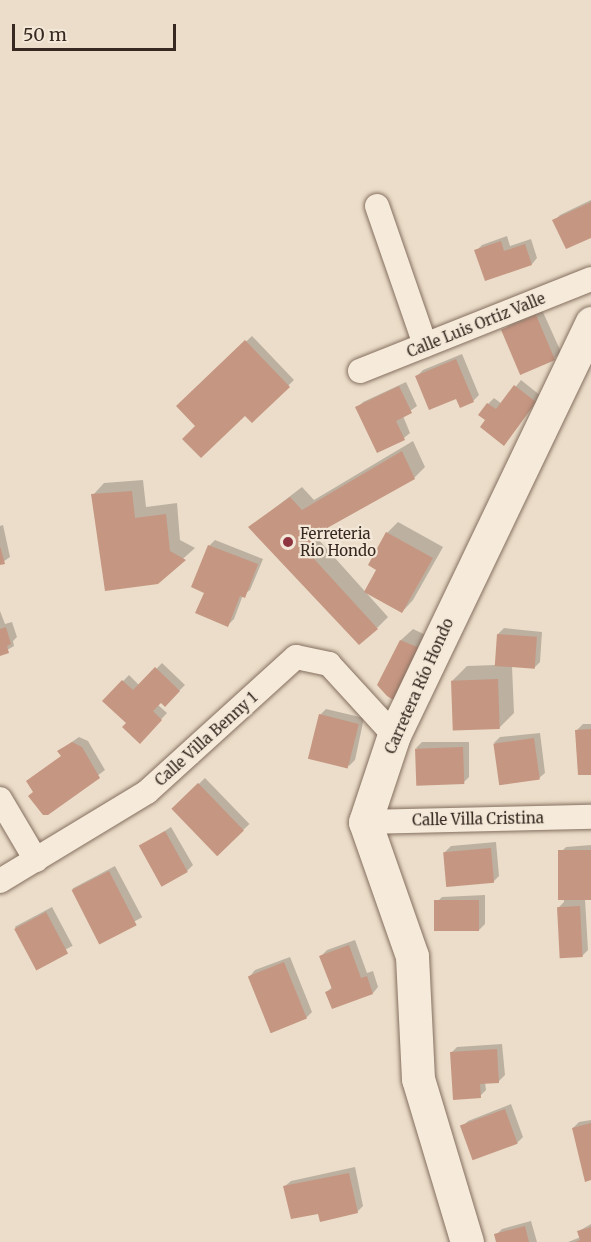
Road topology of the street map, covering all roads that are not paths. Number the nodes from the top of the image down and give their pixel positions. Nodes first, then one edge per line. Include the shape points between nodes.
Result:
1 (377, 206) dead end
2 (591, 279) edge
3 (591, 323) edge
4 (425, 345) junction
5 (360, 370) dead end
6 (394, 735) junction
7 (0, 799) edge
8 (591, 817) edge
9 (365, 822) junction
10 (36, 860) junction
11 (0, 881) edge
12 (467, 1242) edge

1 - 4 street
2 - 4 street, Calle Luis Ortiz Valle
3 - 6 street, Carretera Río Hondo
4 - 5 street, Calle Luis Ortiz Valle
6 - 9 street, Carretera Río Hondo
6 - 10 street, Calle Villa Benny 1 via 329,664 296,657 147,792
7 - 10 street
8 - 9 street, Calle Villa Cristina
9 - 12 street via 412,956 418,1079
10 - 11 street, Calle Villa Benny 1

